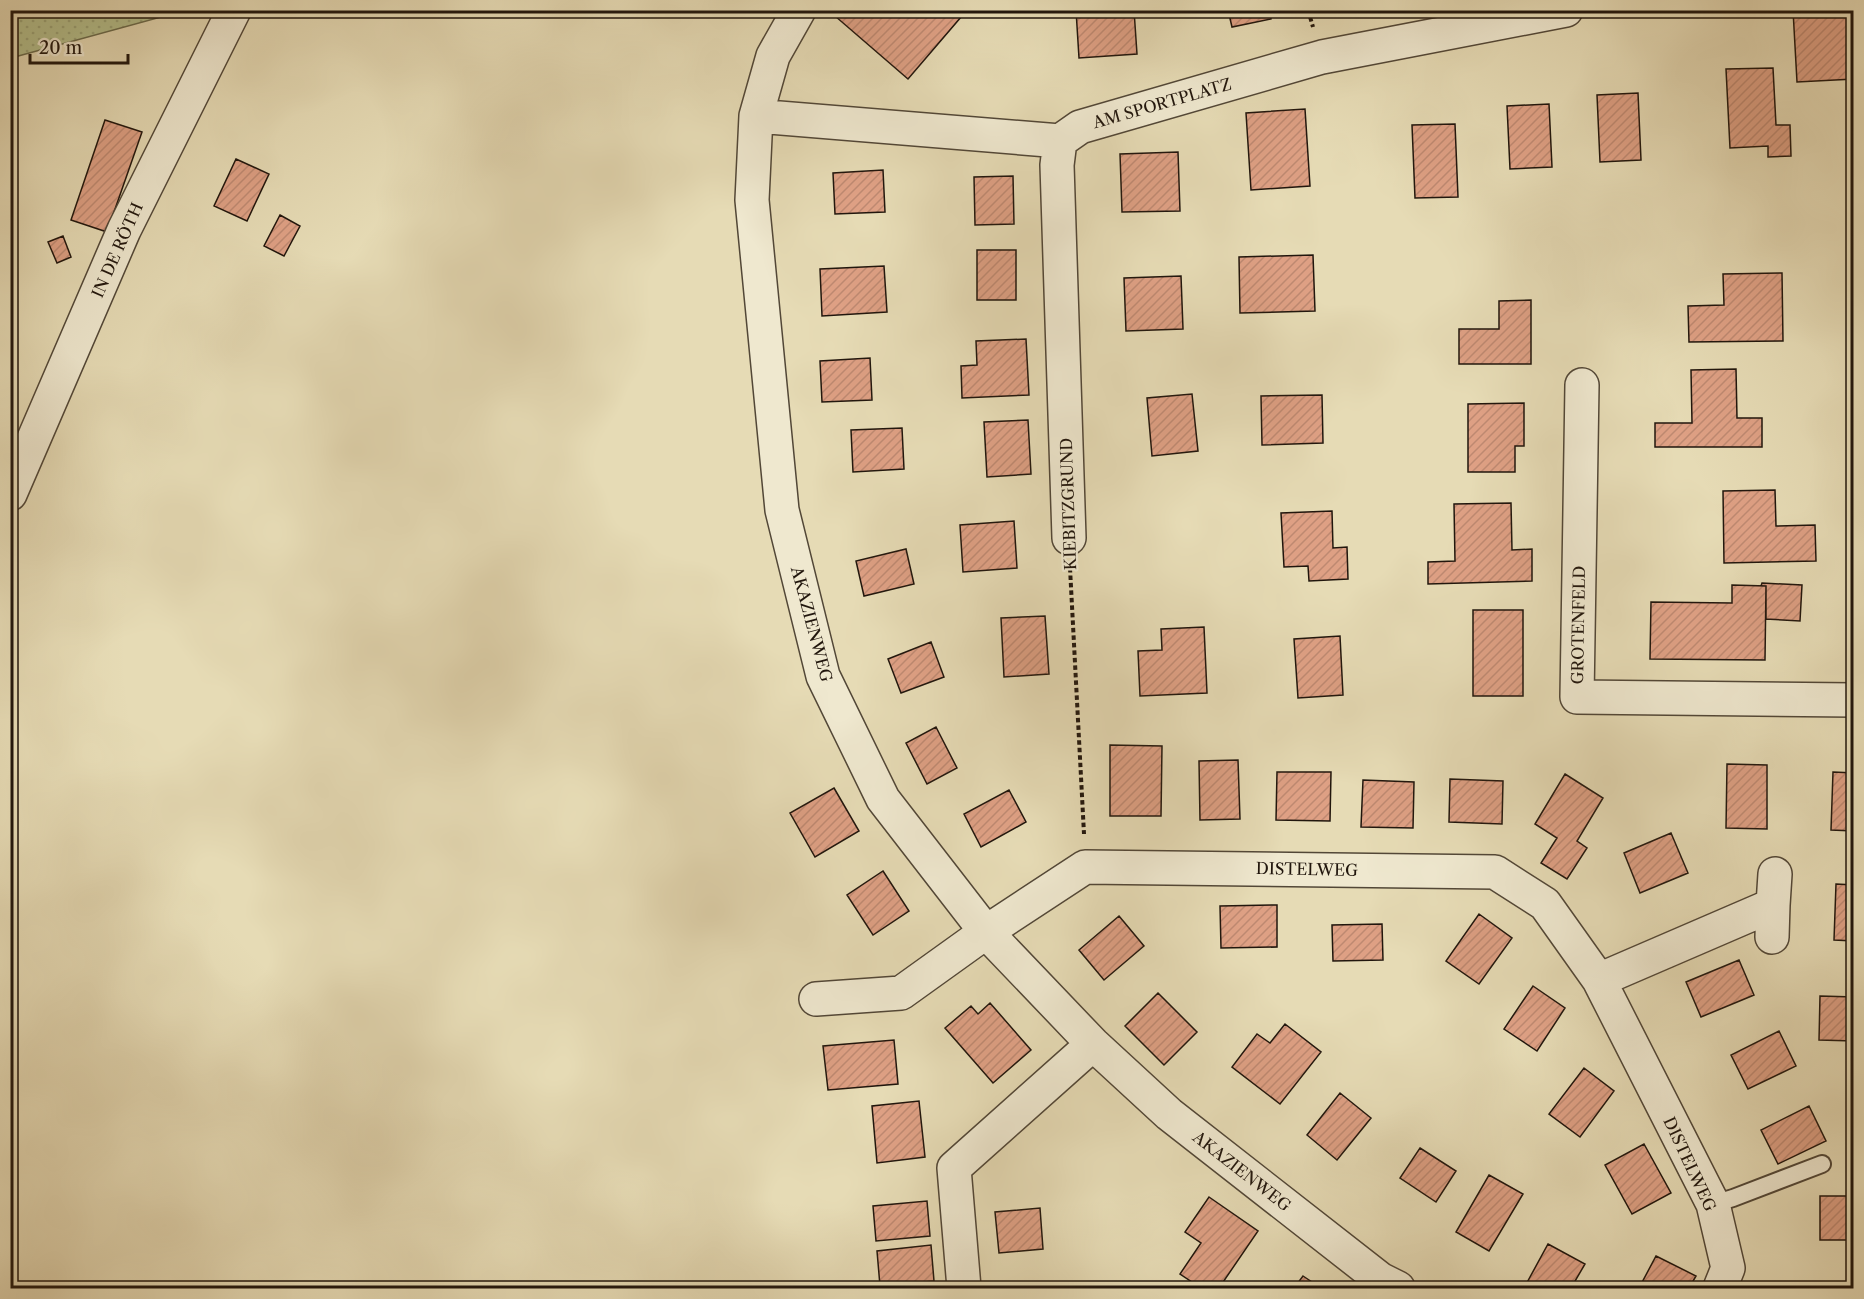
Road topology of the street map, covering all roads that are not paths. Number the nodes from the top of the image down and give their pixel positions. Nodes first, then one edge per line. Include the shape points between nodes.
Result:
1 (234, 10) edge
2 (800, 10) edge
3 (1566, 10) edge
4 (756, 116) junction
5 (1060, 141) junction
6 (1582, 385) dead end
7 (10, 494) edge
8 (1069, 538) road end
9 (1854, 700) edge
10 (1773, 905) dead end
11 (986, 932) junction
12 (1599, 980) junction
13 (816, 999) dead end
14 (1093, 1044) junction
15 (1822, 1164) dead end
16 (1713, 1204) junction
17 (964, 1288) edge
18 (1398, 1288) edge
19 (1720, 1288) edge

1 - 7 street, IN DE RÖTH via 124,230
2 - 4 street, AKAZIENWEG via 773,56
3 - 5 street, AM SPORTPLATZ via 1322,57 1080,127
4 - 5 street
4 - 11 street, AKAZIENWEG via 752,200 782,510 823,676 884,799
5 - 8 street, KIEBITZGRUND via 1057,165
6 - 9 street, GROTENFELD via 1577,697
10 - 12 street
11 - 12 street, DISTELWEG via 1085,867 1495,872 1545,904
11 - 13 street via 901,993
11 - 14 street, AKAZIENWEG
12 - 16 street, DISTELWEG
14 - 17 street via 954,1168
14 - 18 street, AKAZIENWEG via 1169,1114 1380,1279
15 - 16 lane
16 - 19 street, DISTELWEG via 1728,1268

